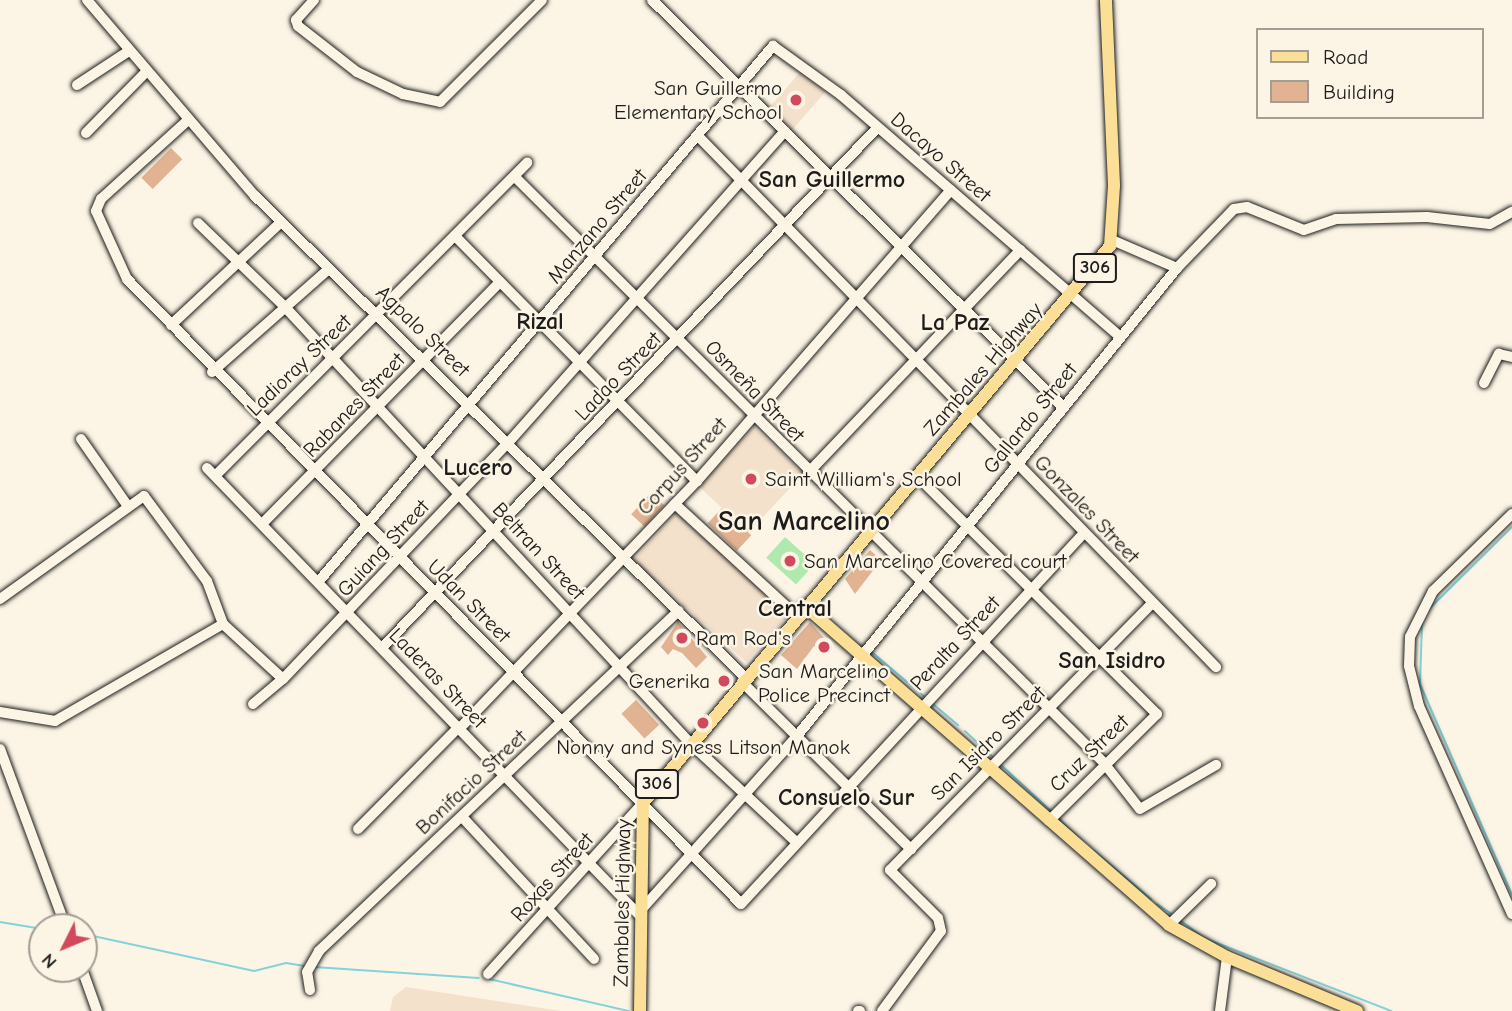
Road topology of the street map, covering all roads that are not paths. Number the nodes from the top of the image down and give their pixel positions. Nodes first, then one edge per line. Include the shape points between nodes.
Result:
1 (314, 0) edge
2 (542, 0) edge
3 (652, 0) edge
4 (1106, 0) edge
5 (94, 2) edge
6 (129, 51) junction
7 (147, 71) junction
8 (77, 85) dead end
9 (740, 87) junction
10 (187, 121) junction
11 (877, 128) junction
12 (785, 131) junction
13 (86, 133) dead end
14 (698, 136) junction
15 (527, 163) dead end
16 (515, 177) junction
17 (832, 178) junction
18 (742, 181) junction
19 (951, 190) junction
20 (1512, 212) edge
21 (281, 222) junction
22 (198, 223) dead end
23 (784, 227) junction
24 (457, 238) junction
25 (1112, 240) junction
26 (902, 247) junction
27 (1020, 250) junction
28 (596, 257) junction
29 (239, 262) junction
30 (1177, 268) junction
31 (329, 269) junction
32 (500, 282) junction
33 (1072, 296) junction
34 (637, 299) junction
35 (855, 299) junction
36 (285, 307) junction
37 (965, 309) junction
38 (379, 315) junction
39 (541, 323) junction
40 (171, 324) junction
41 (1120, 337) junction
42 (680, 341) junction
43 (1512, 357) edge
44 (332, 358) junction
45 (424, 359) junction
46 (916, 360) junction
47 (1015, 361) junction
48 (581, 363) junction
49 (212, 372) junction
50 (1485, 383) dead end
51 (619, 400) junction
52 (472, 404) junction
53 (1063, 407) junction
54 (378, 408) junction
55 (968, 416) junction
56 (752, 417) junction
57 (266, 425) junction
58 (80, 439) dead end
59 (508, 443) junction
60 (425, 458) junction
61 (1018, 465) junction
62 (207, 468) dead end
63 (808, 473) junction
64 (316, 474) junction
65 (216, 475) junction
66 (917, 476) junction
67 (544, 481) junction
68 (697, 481) junction
69 (460, 494) junction
70 (675, 504) junction
71 (127, 505) junction
72 (1512, 514) edge
73 (263, 523) junction
74 (970, 524) junction
75 (367, 525) junction
76 (496, 531) junction
77 (1084, 533) junction
78 (867, 534) junction
79 (625, 557) junction
80 (399, 558) junction
81 (319, 581) junction
82 (922, 582) junction
83 (1034, 586) junction
84 (820, 588) junction
85 (435, 595) junction
86 (0, 599) edge
87 (1152, 603) junction
88 (679, 611) junction
89 (801, 611) junction
90 (348, 613) junction
91 (570, 613) junction
92 (823, 621) junction
93 (223, 624) junction
94 (982, 642) junction
95 (382, 648) junction
96 (864, 654) junction
97 (1102, 657) junction
98 (621, 667) junction
99 (1216, 667) dead end
100 (514, 672) junction
101 (283, 680) junction
102 (743, 680) junction
103 (253, 705) dead end
104 (922, 706) junction
105 (1049, 708) junction
106 (0, 712) edge
107 (563, 723) junction
108 (459, 728) junction
109 (797, 736) junction
110 (690, 743) junction
111 (0, 749) edge
112 (1104, 764) junction
113 (1216, 765) dead end
114 (991, 767) junction
115 (507, 777) junction
116 (848, 785) junction
117 (745, 796) junction
118 (643, 803) junction
119 (464, 819) junction
120 (1049, 821) junction
121 (358, 829) dead end
122 (796, 842) junction
123 (911, 849) junction
124 (695, 854) junction
125 (589, 865) junction
126 (1211, 884) dead end
127 (741, 904) joint
128 (549, 909) junction
129 (61, 913) edge
130 (641, 914) junction
131 (1512, 914) edge
132 (1170, 925) junction
133 (1227, 957) junction
134 (594, 959) dead end
135 (488, 974) dead end
136 (87, 983) edge
137 (310, 990) dead end
138 (97, 1011) edge
139 (640, 1011) edge
140 (882, 1011) edge
141 (1220, 1011) edge
142 (1357, 1011) edge

1 - 2 street via 296,20 298,26 357,72 403,94 440,102
3 - 9 street
4 - 25 main road, 306
5 - 6 street, Agpalo Street
6 - 7 street, Agpalo Street
6 - 8 street
7 - 10 street, Agpalo Street
7 - 13 street
9 - 11 street, Dacayo Street via 773,46
9 - 12 street
9 - 14 street, Manzano Street
10 - 21 street, Agpalo Street
10 - 40 street, Udan Street via 101,199 96,211 127,279
11 - 17 street, Ladao Street
11 - 19 street, Dacayo Street
12 - 17 street
12 - 18 street, Guiang Street
14 - 18 street, Gonzales Street
14 - 28 street, Manzano Street
15 - 16 street, Ladioray Street
16 - 24 street, Ladioray Street
16 - 28 street, Osmeña Street
17 - 23 street, Ladao Street
17 - 26 street
18 - 23 street, Gonzales Street
18 - 34 street, Guiang Street
19 - 26 street, Corpus Street
19 - 27 street, Dacayo Street
20 - 30 street, Gallardo Street via 1490,224 1427,217 1336,219 1304,230 1247,207 1234,209
21 - 29 street
21 - 31 street, Agpalo Street
22 - 29 street, Beltran Street
23 - 35 street, Gonzales Street
23 - 42 street, Ladao Street
24 - 32 street
24 - 38 street, Ladioray Street
25 - 30 street
25 - 33 main road, Zambales Highway / 306
26 - 35 street, Corpus Street
26 - 37 street
27 - 33 street, Dacayo Street
27 - 37 street
28 - 34 street, Osmeña Street
28 - 39 street, Manzano Street
29 - 36 street, Beltran Street
29 - 40 street
30 - 41 street, Gallardo Street
31 - 36 street
31 - 38 street, Agpalo Street
32 - 39 street
32 - 45 street, Rabanes Street
33 - 41 street, Dacayo Street
33 - 47 main road, Zambales Highway / 306
34 - 42 street, Osmeña Street
34 - 48 street, Guiang Street
35 - 46 street, Gonzales Street
35 - 56 street, Corpus Street
36 - 44 street, Beltran Street
36 - 49 street
37 - 46 street
37 - 47 street
38 - 44 street, Ladioray Street
38 - 45 street, Agpalo Street
39 - 48 street
39 - 52 street, Manzano Street
40 - 49 street, Udan Street
41 - 53 street, Gallardo Street
42 - 51 street, Ladao Street
42 - 56 street, Osmeña Street
43 - 50 street via 1499,354
44 - 54 street, Beltran Street
44 - 57 street, Ladioray Street
45 - 52 street, Agpalo Street
45 - 54 street, Rabanes Street
46 - 55 street, Gonzales Street
46 - 63 street
47 - 53 street
47 - 55 main road, Zambales Highway / 306
48 - 51 street
48 - 59 street, Guiang Street
49 - 57 street, Udan Street
51 - 67 street, Ladao Street
51 - 68 street
52 - 59 street, Agpalo Street
52 - 60 street, Manzano Street
53 - 61 street, Gallardo Street
54 - 60 street, Beltran Street
54 - 64 street, Rabanes Street
55 - 61 street, Gonzales Street
55 - 66 main road, Zambales Highway / 306
56 - 63 street, Osmeña Street
56 - 68 street, Corpus Street
57 - 64 street, Udan Street
57 - 65 street, Ladioray Street
58 - 71 street
59 - 67 street, Agpalo Street
59 - 69 street, Guiang Street
60 - 69 street, Beltran Street
60 - 75 street, Manzano Street
61 - 74 street, Gallardo Street
61 - 77 street, Gonzales Street
62 - 65 street, Laderas Street
63 - 78 street, Osmeña Street
64 - 73 street, Rabanes Street
64 - 75 street, Udan Street
65 - 73 street, Laderas Street
66 - 74 street
66 - 78 main road, Zambales Highway / 306
67 - 76 street, Ladao Street
67 - 79 street, Agpalo Street
68 - 70 street, Corpus Street
69 - 76 street, Beltran Street
69 - 80 street, Guiang Street
70 - 79 street, Corpus Street
70 - 89 street
71 - 86 street
71 - 93 street via 144,496 155,508 213,591
72 - 131 street via 1433,591 1410,637 1409,666 1419,706
73 - 81 street, Laderas Street
74 - 82 street, Gallardo Street
74 - 83 street
75 - 80 street, Udan Street
75 - 81 street, Manzano Street
76 - 85 street, Ladao Street
76 - 91 street, Beltran Street
77 - 83 street, Peralta Street
77 - 87 street, Gonzales Street
78 - 82 street, Osmeña Street
78 - 84 main road, Zambales Highway / 306
79 - 88 street, Agpalo Street
79 - 91 street, Corpus Street
80 - 85 street, Udan Street
80 - 90 street, Guiang Street
81 - 90 street, Laderas Street
82 - 94 street, Osmeña Street
82 - 96 street, Gallardo Street
83 - 94 street, Peralta Street
83 - 97 street
84 - 89 main road, Zambales Highway / 306
84 - 92 main road
85 - 95 street, Ladao Street
85 - 100 street, Udan Street
87 - 97 street, San Isidro Street
87 - 99 street, Gonzales Street
88 - 98 street, Bonifacio Street
88 - 102 street, Agpalo Street
89 - 92 main road
89 - 102 main road, Zambales Highway / 306
90 - 95 street, Laderas Street
90 - 101 street, Guiang Street
91 - 98 street, Beltran Street
91 - 100 street, Corpus Street
92 - 96 main road
93 - 101 street
93 - 106 street via 55,721
94 - 104 street, Peralta Street
94 - 105 street, Osmeña Street
95 - 108 street, Laderas Street
96 - 104 main road
96 - 109 street, Gallardo Street
97 - 105 street, San Isidro Street
97 - 112 street, Cruz Street via 1157,715
98 - 107 street, Bonifacio Street
98 - 110 street, Beltran Street
100 - 107 street, Udan Street
100 - 108 street, Corpus Street
101 - 103 street, Guiang Street
102 - 109 street, Agpalo Street
102 - 110 main road, Zambales Highway / 306
104 - 114 main road
104 - 116 street, Peralta Street
105 - 112 street, Osmeña Street
105 - 114 street, San Isidro Street
107 - 115 street, Bonifacio Street
107 - 118 street, Udan Street
108 - 115 street, Laderas Street
108 - 121 street, Corpus Street
109 - 116 street, Agpalo Street
109 - 117 street, Gallardo Street
110 - 117 street, Beltran Street
110 - 118 main road, Zambales Highway / 306
111 - 129 street
112 - 113 street, Osmeña Street via 1140,809
112 - 120 street, Cruz Street
114 - 120 main road
114 - 123 street, San Isidro Street
115 - 119 street, Bonifacio Street
115 - 125 street, Laderas Street
116 - 122 street, Peralta Street
116 - 123 street, Agpalo Street
117 - 122 street, Beltran Street
117 - 124 street, Gallardo Street
118 - 124 street, Udan Street
118 - 125 street, Roxas Street
118 - 130 main road, Zambales Highway / 306
119 - 128 street
119 - 137 street, Bonifacio Street via 378,892 308,968
120 - 132 main road
122 - 127 street, Peralta Street
123 - 140 street, San Isidro Street via 890,870 938,918 941,931
124 - 127 street, Udan Street
124 - 130 street, Gallardo Street
125 - 128 street, Roxas Street
125 - 130 street, Laderas Street
126 - 132 street
128 - 134 street
128 - 135 street, Roxas Street
130 - 139 main road, Zambales Highway / 306
132 - 133 main road
133 - 141 street
133 - 142 main road
136 - 138 street

